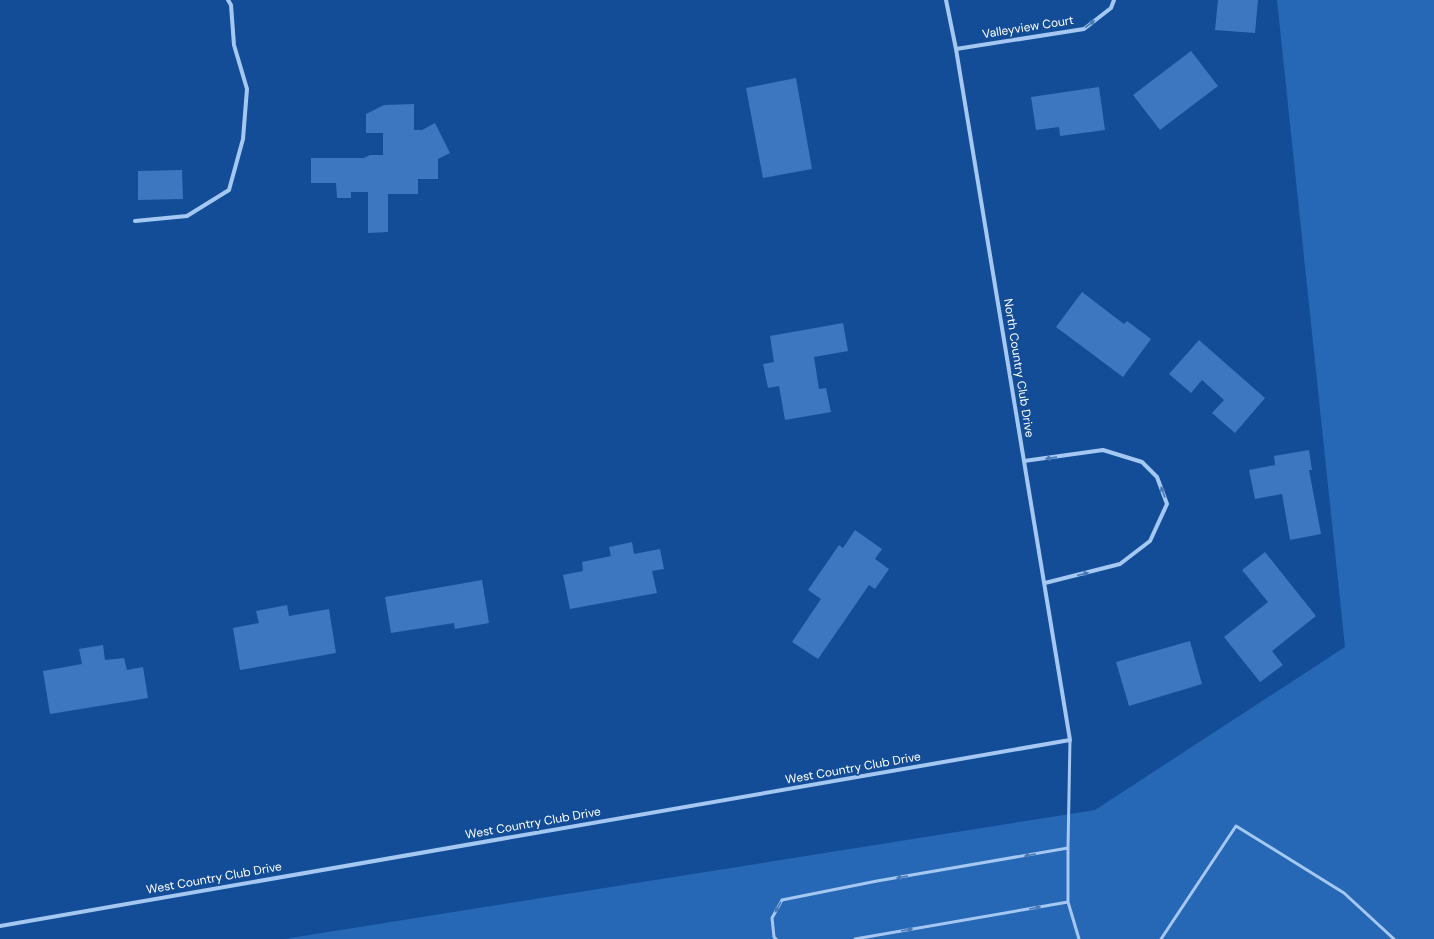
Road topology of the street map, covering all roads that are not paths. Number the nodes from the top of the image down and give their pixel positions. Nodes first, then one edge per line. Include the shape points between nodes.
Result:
1 (228, 0) edge
2 (946, 0) edge
3 (1114, 0) edge
4 (956, 49) junction
5 (135, 221) dead end
6 (1024, 462) junction
7 (1045, 583) junction
8 (1070, 740) junction
9 (1068, 848) junction
10 (1068, 902) junction
11 (0, 926) edge
12 (776, 939) edge
13 (855, 939) edge
14 (1079, 939) edge
15 (1161, 939) edge
16 (1394, 939) edge

1 - 5 street via 231,6 234,44 247,89 243,139 229,190 187,216
2 - 4 street, North Country Club Drive
4 -> 3 street, Valleyview Court via 1084,29 1111,8
4 - 6 street, North Country Club Drive
6 - 7 street, North Country Club Drive
7 -> 6 street via 1120,564 1150,541 1167,504 1157,477 1142,462 1110,452 1103,450
7 - 8 street, North Country Club Drive
8 - 9 lane
8 - 11 street, West Country Club Drive
9 - 10 lane
9 -> 12 lane via 782,900 772,918
13 -> 10 lane
10 - 14 lane
15 - 16 lane via 1236,826 1344,893

